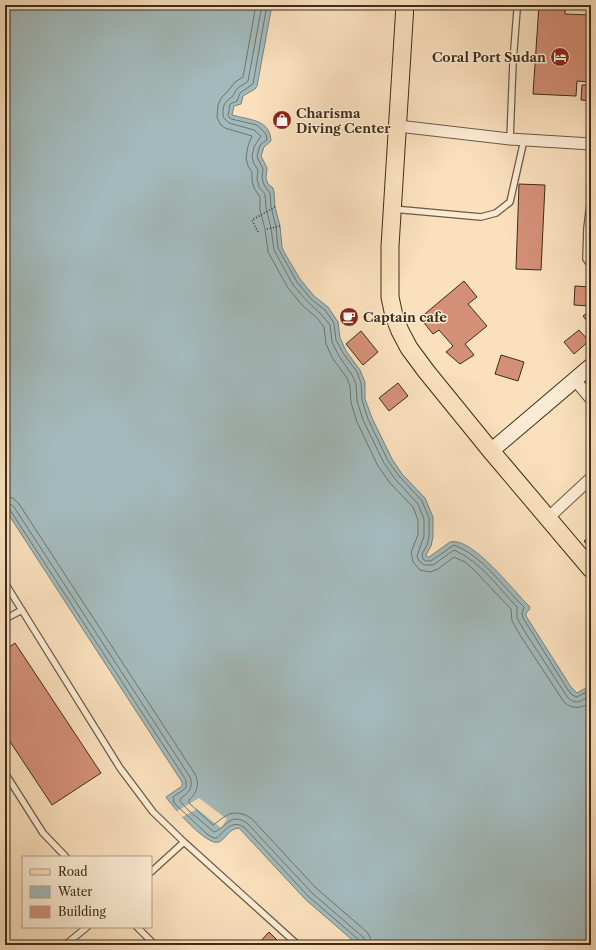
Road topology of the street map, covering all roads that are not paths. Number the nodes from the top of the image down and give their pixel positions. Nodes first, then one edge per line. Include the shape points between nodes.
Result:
1 (405, 5) edge
2 (520, 5) edge
3 (398, 126) junction
4 (510, 139) junction
5 (524, 140) junction
6 (591, 144) edge
7 (591, 196) edge
8 (392, 209) junction
9 (589, 228) edge
10 (591, 266) edge
11 (591, 366) edge
12 (575, 380) junction
13 (591, 399) edge
14 (491, 451) junction
15 (591, 478) edge
16 (548, 518) junction
17 (591, 569) edge
18 (5, 583) edge
19 (22, 610) junction
20 (5, 619) edge
21 (5, 773) edge
22 (184, 842) junction
23 (65, 856) edge
24 (152, 871) edge
25 (86, 928) edge
26 (138, 928) edge
27 (65, 945) edge
28 (155, 945) edge
29 (298, 945) edge

1 - 3 main road
2 - 4 lane via 517,10 513,62
3 - 4 street
3 - 8 main road
4 - 5 street
5 - 6 street
5 - 8 lane via 510,202 496,213 481,217
7 - 9 lane
8 - 14 main road via 390,297 400,331 426,371
9 - 10 lane via 586,259
11 - 12 street
12 - 13 street
12 - 14 street
14 - 16 main road
15 - 16 street
16 - 17 main road
18 - 19 lane
19 - 20 lane
19 - 22 lane via 120,768 152,812
21 - 23 lane via 43,833
22 - 24 lane
22 - 29 lane
25 - 27 lane
26 - 28 lane

